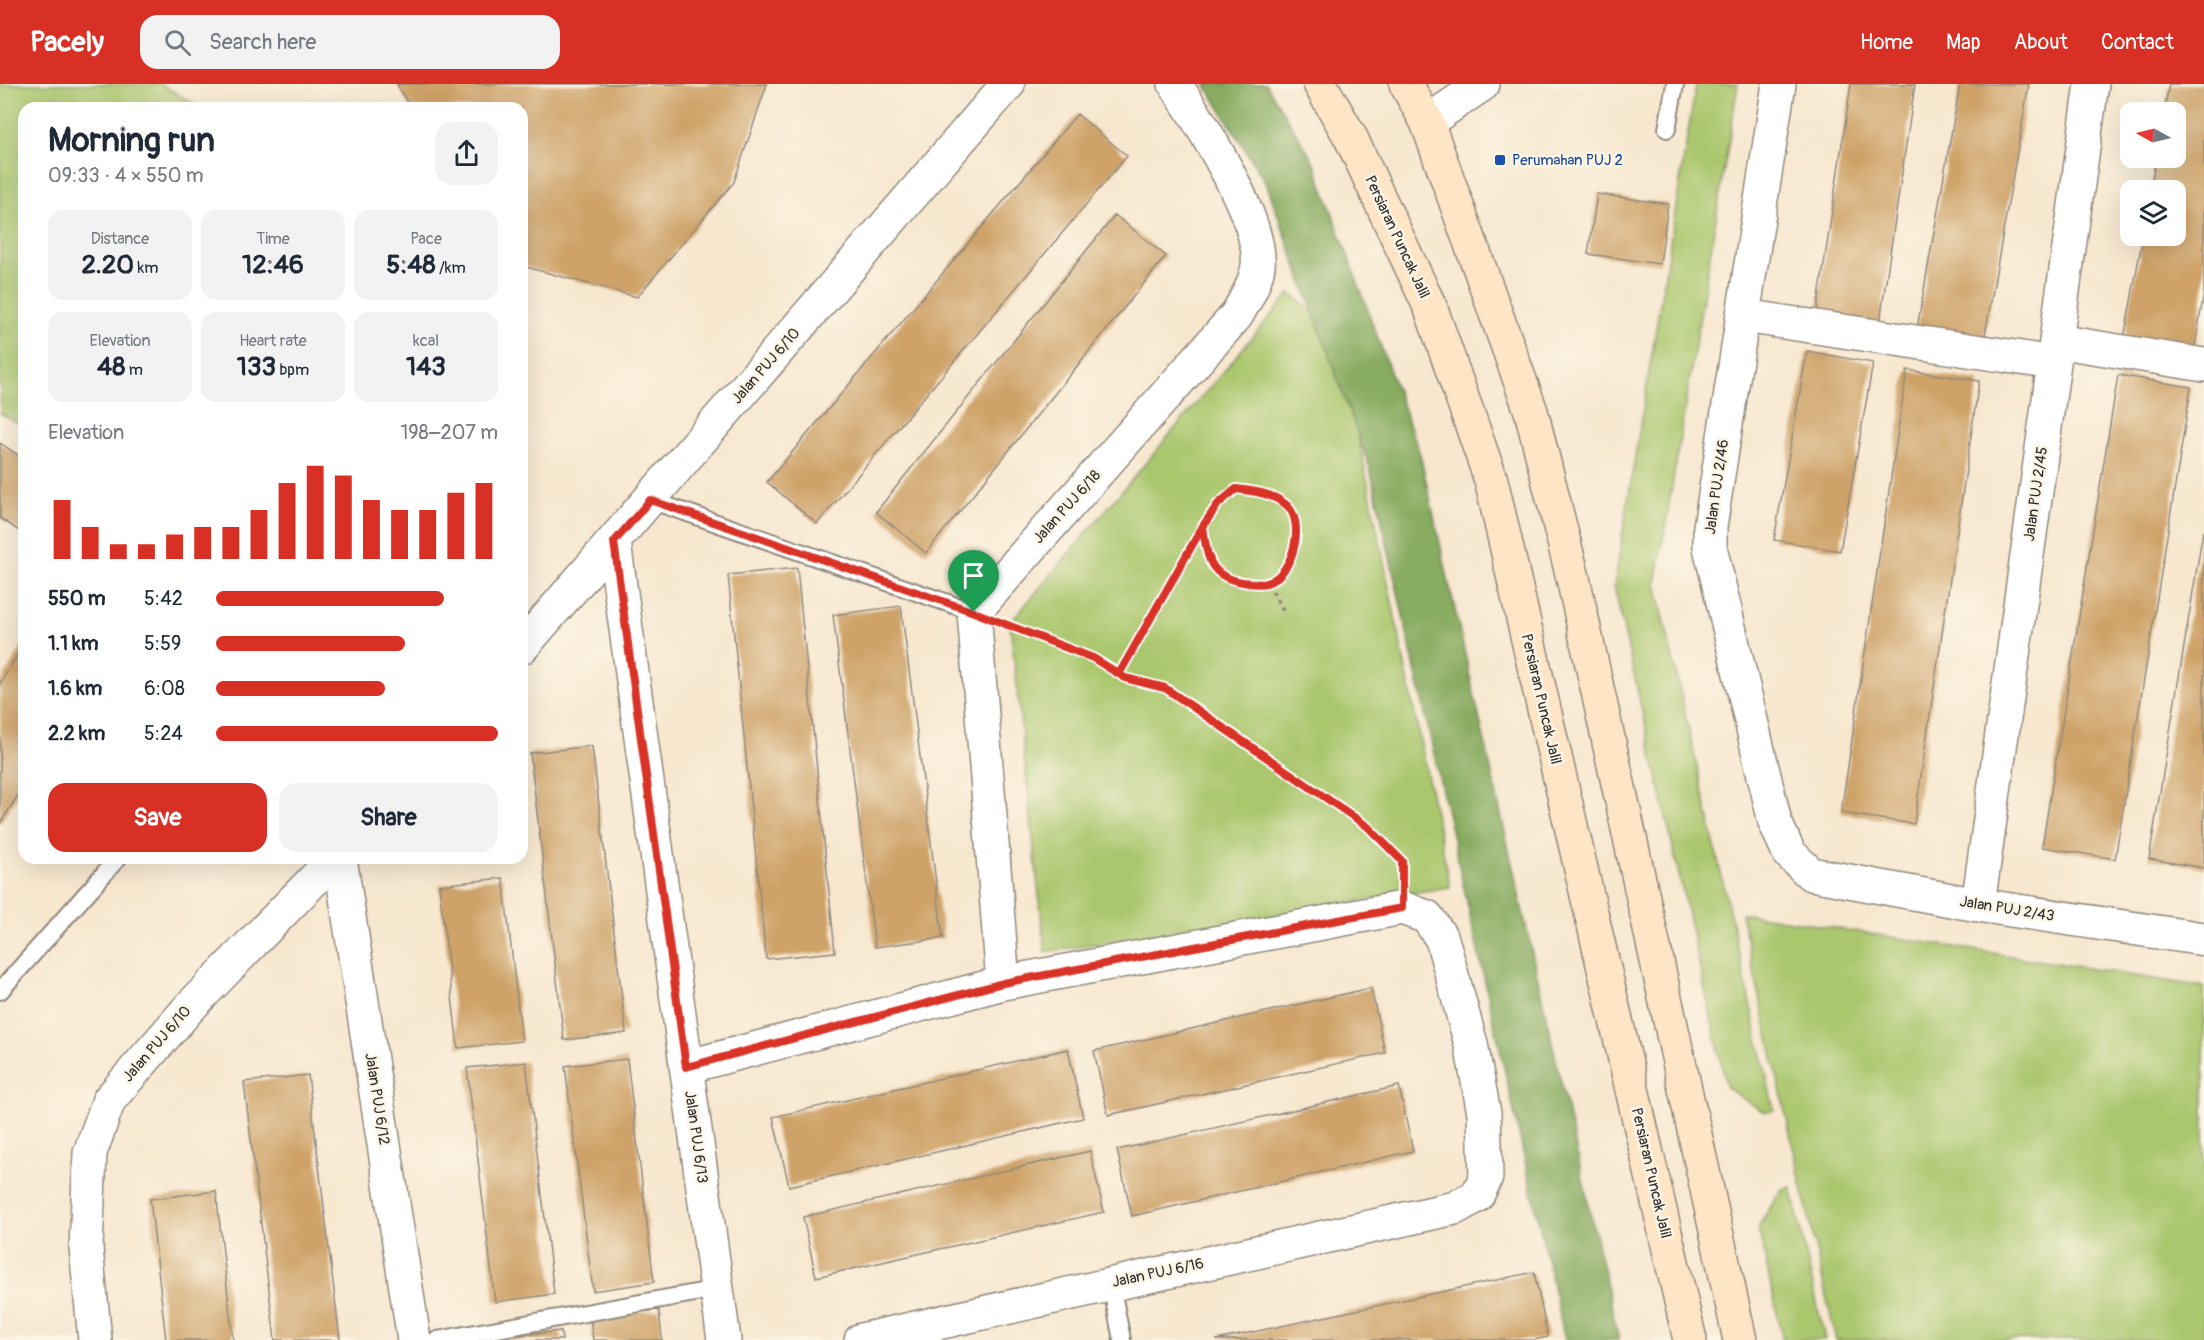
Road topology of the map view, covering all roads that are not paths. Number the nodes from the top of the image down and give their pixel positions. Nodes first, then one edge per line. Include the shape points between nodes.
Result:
1 (1008, 84) edge
2 (1175, 84) edge
3 (1320, 84) edge
4 (1406, 84) edge
5 (1483, 84) edge
6 (1675, 84) edge
7 (1779, 84) edge
8 (2092, 84) edge
9 (1426, 122) junction
10 (1666, 129) dead end
11 (1744, 316) junction
12 (2055, 352) junction
13 (2204, 365) edge
14 (650, 500) junction
15 (614, 542) junction
16 (974, 612) junction
17 (528, 640) edge
18 (113, 864) edge
19 (329, 864) edge
20 (341, 864) edge
21 (1811, 874) joint
22 (1978, 905) junction
23 (2204, 939) edge
24 (1003, 983) junction
25 (0, 992) edge
26 (686, 1067) junction
27 (1111, 1284) junction
28 (717, 1289) junction
29 (95, 1340) edge
30 (414, 1340) edge
31 (437, 1340) edge
32 (724, 1340) edge
33 (861, 1340) edge
34 (1122, 1340) edge
35 (1690, 1340) edge
36 (1740, 1340) edge

1 - 14 street, Jalan PUJ 6/10
2 - 16 street, Jalan PUJ 6/18 via 1198,118 1249,215 1257,240 1258,266 1249,294 1236,316
3 - 35 main road, Persiaran Puncak Jalil via 1351,138 1431,309 1491,480
4 - 9 main road
5 - 9 street
6 - 10 lane
7 - 11 street, Jalan PUJ 2/46
8 - 12 street, Jalan PUJ 2/45
9 - 36 main road via 1531,411 1574,578
11 - 12 street
11 - 21 street, Jalan PUJ 2/46 via 1710,547 1775,822 1789,853
12 - 13 street
12 - 22 street, Jalan PUJ 2/45
14 - 15 street, Jalan PUJ 6/10
14 - 16 lane
15 - 17 street, Jalan PUJ 6/10
15 - 26 street, Jalan PUJ 6/13
16 - 24 street
18 - 25 lane
19 - 29 street, Jalan PUJ 6/10 via 190,1007 109,1100 90,1153 86,1248
20 - 30 street, Jalan PUJ 6/12
21 - 22 street, Jalan PUJ 2/43
22 - 23 street, Jalan PUJ 2/43
24 - 26 street
24 - 27 street, Jalan PUJ 6/16 via 1402,908 1427,917 1442,939 1471,1044 1484,1113 1486,1177 1477,1196 1455,1208
26 - 28 street, Jalan PUJ 6/13
27 - 33 street, Jalan PUJ 6/16
27 - 34 lane
28 - 31 lane
28 - 32 street, Jalan PUJ 6/13

